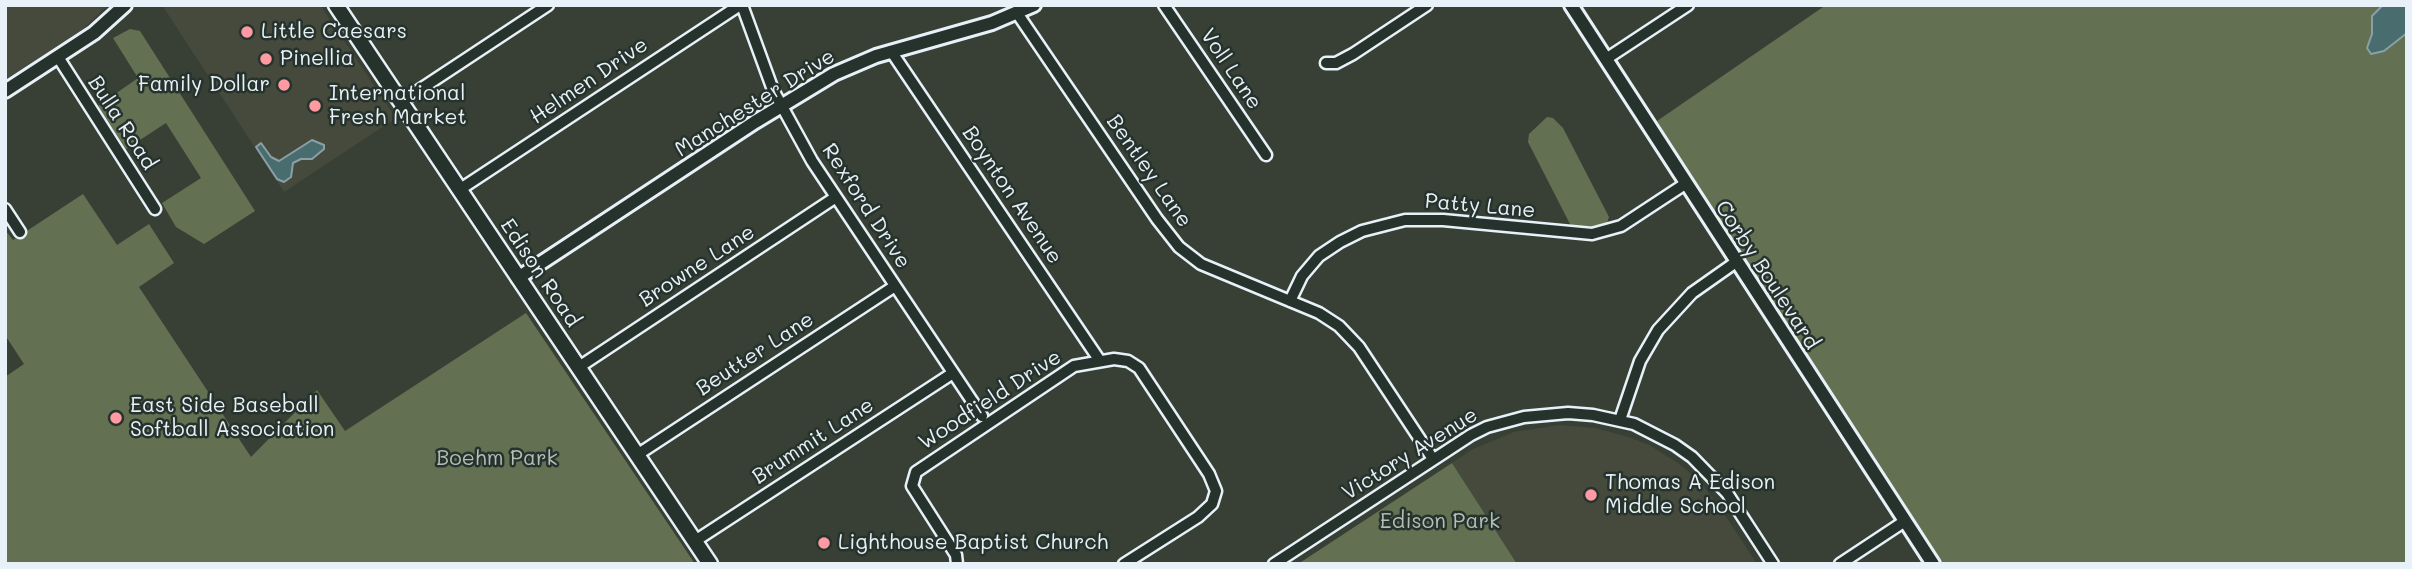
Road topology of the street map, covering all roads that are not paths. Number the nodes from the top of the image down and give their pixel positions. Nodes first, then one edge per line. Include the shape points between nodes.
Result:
1 (124, 5) edge
2 (336, 5) edge
3 (548, 5) edge
4 (741, 5) edge
5 (1034, 5) edge
6 (1164, 5) edge
7 (1427, 5) edge
8 (1571, 5) edge
9 (1688, 5) edge
10 (1017, 13) junction
11 (891, 51) junction
12 (58, 57) junction
13 (1606, 59) junction
14 (1326, 63) dead end
15 (5, 91) edge
16 (401, 102) junction
17 (781, 106) junction
18 (1266, 155) dead end
19 (1685, 184) junction
20 (459, 190) junction
21 (836, 197) junction
22 (5, 209) edge
23 (155, 209) dead end
24 (20, 232) dead end
25 (1736, 262) junction
26 (518, 278) junction
27 (895, 286) junction
28 (1290, 301) junction
29 (1100, 361) junction
30 (579, 368) junction
31 (953, 373) junction
32 (982, 416) dead end
33 (1620, 420) junction
34 (637, 455) junction
35 (1433, 459) junction
36 (1905, 521) junction
37 (695, 541) junction
38 (710, 564) edge
39 (957, 564) edge
40 (1124, 564) edge
41 (1274, 564) edge
42 (1773, 564) edge
43 (1840, 564) edge
44 (1933, 564) edge

1 - 12 street
2 - 16 main road, Edison Road
3 - 16 street
4 - 17 street, Rexford Drive
4 - 20 street, Helmen Drive
5 - 10 street, Manchester Drive
6 - 18 street, Voll Lane
7 - 14 street via 1353,54
8 - 13 street, Corby Boulevard
9 - 13 street
10 - 11 street, Manchester Drive
10 - 28 street, Bentley Lane via 1179,247 1203,265
11 - 17 street, Manchester Drive via 834,74
11 - 29 street, Boynton Avenue
12 - 15 street
12 - 23 street, Bulla Road
13 - 19 street, Corby Boulevard
16 - 20 main road, Edison Road
17 - 21 street, Rexford Drive
17 - 26 street, Manchester Drive
19 - 25 street, Corby Boulevard
19 - 28 street, Patty Lane via 1621,226 1592,234 1443,220 1405,220 1362,231 1314,261
20 - 26 main road, Edison Road
21 - 27 street, Rexford Drive
21 - 30 street, Browne Lane
22 - 24 street
25 - 33 street via 1692,293 1658,330 1640,361
25 - 36 street, Corby Boulevard
26 - 30 main road, Edison Road
27 - 31 street, Rexford Drive
27 - 34 street, Beutter Lane
28 - 35 street, Bentley Lane via 1348,333
29 - 39 street, Woodfield Drive via 1074,366 916,472 912,486 956,555
29 - 40 street, Woodfield Drive via 1128,361 1139,368 1214,481 1216,497 1198,517
30 - 34 main road, Edison Road
31 - 32 street, Rexford Drive
31 - 37 street, Brummit Lane
33 - 35 street, Victory Avenue via 1568,413 1524,417 1487,427
33 - 42 street, Victory Avenue via 1656,434 1692,457 1727,493
34 - 37 main road, Edison Road
35 - 41 street, Victory Avenue
36 - 43 street
36 - 44 street, Corby Boulevard
37 - 38 main road, Edison Road

